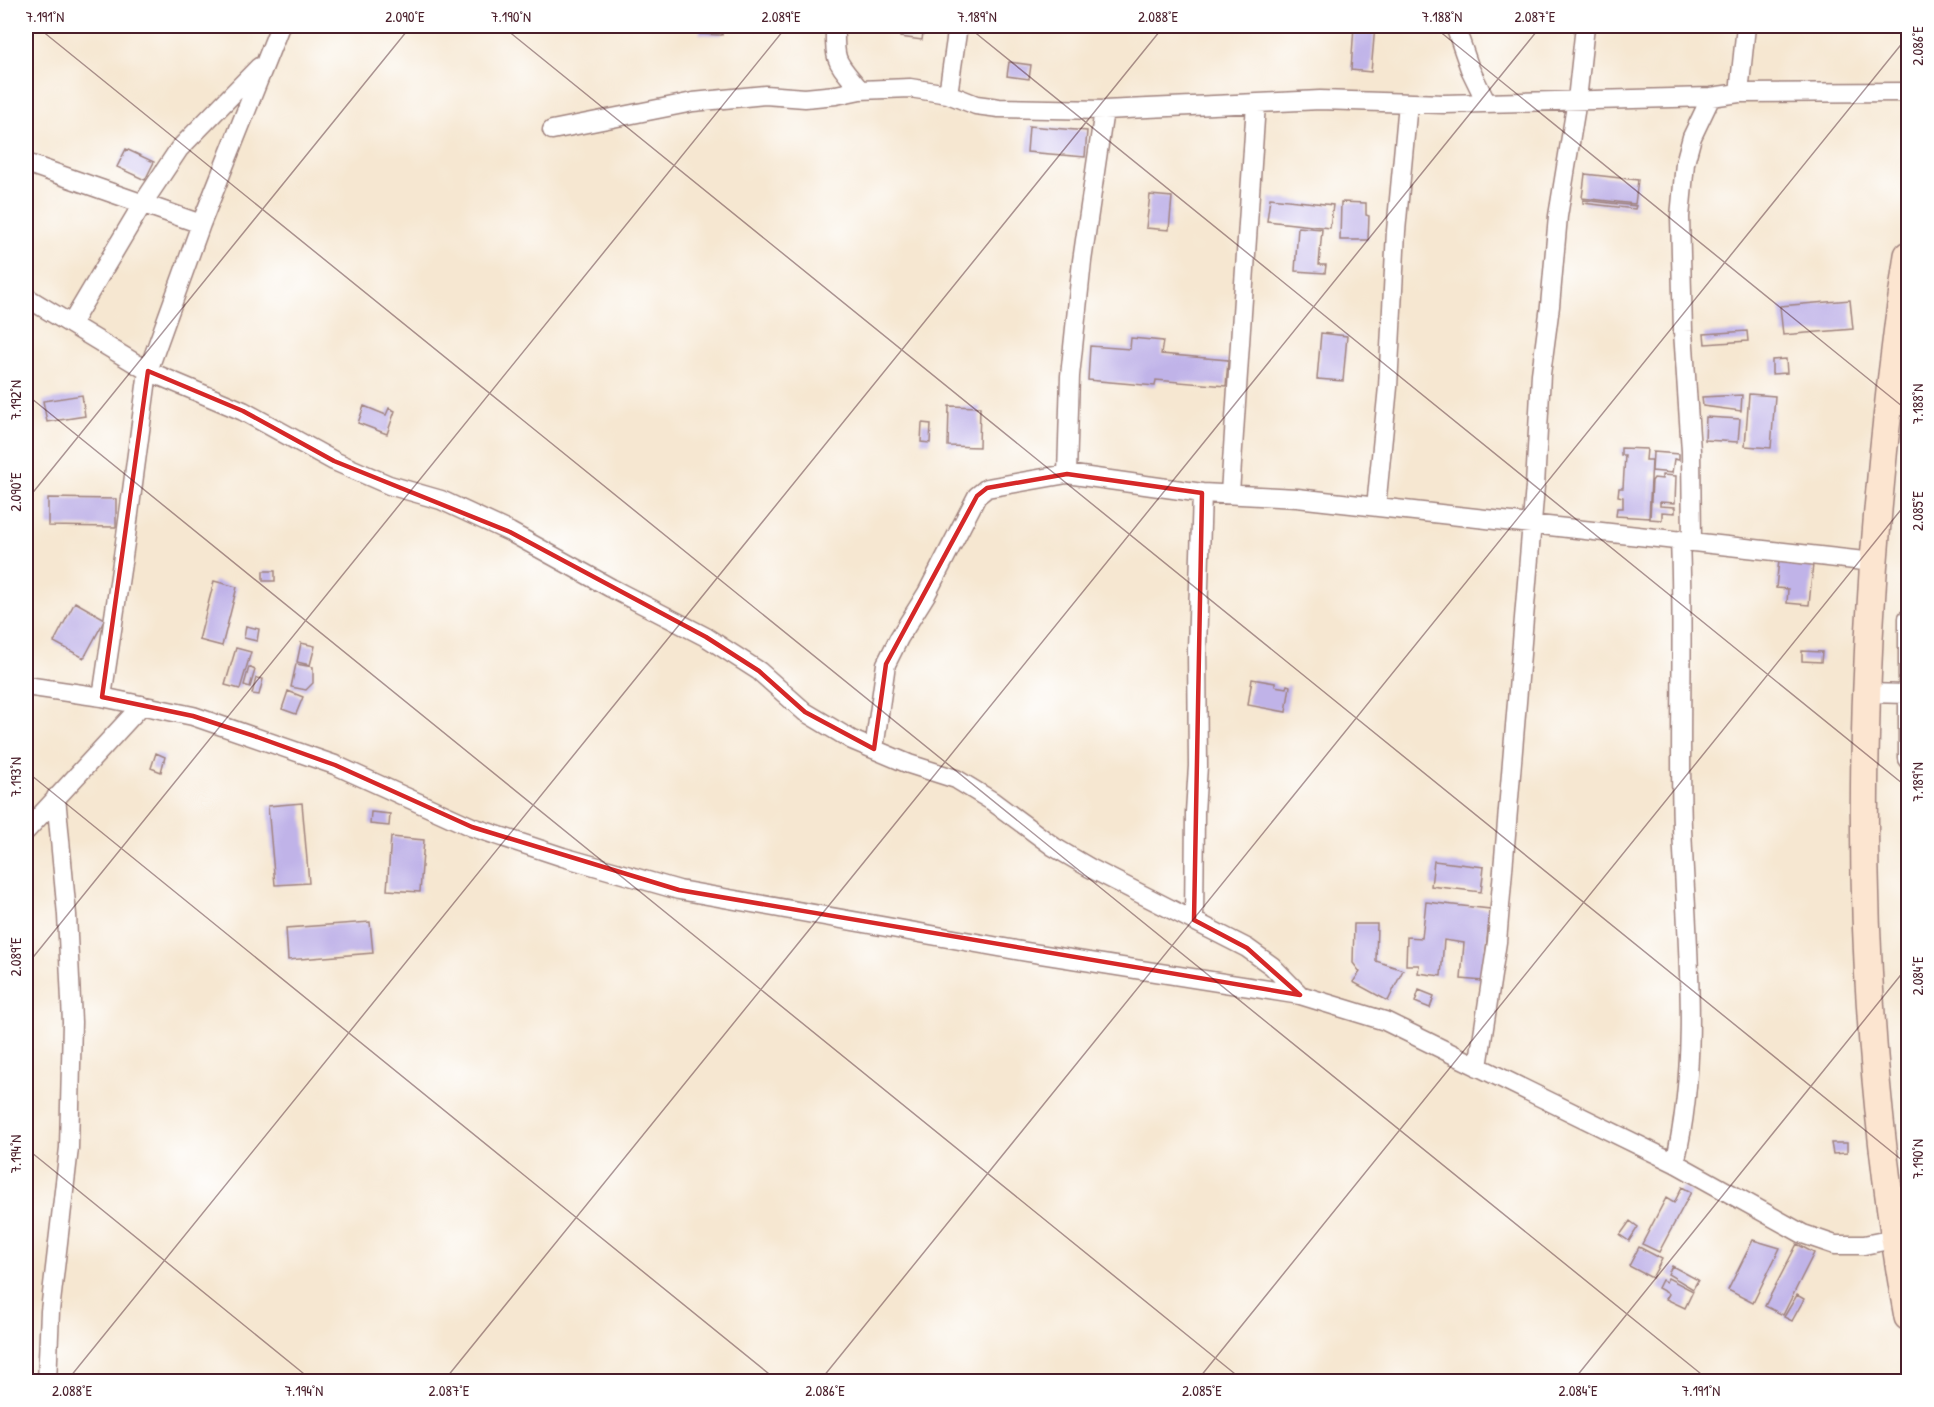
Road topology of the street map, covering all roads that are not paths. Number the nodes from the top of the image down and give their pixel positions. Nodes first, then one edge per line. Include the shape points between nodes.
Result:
1 (280, 26) edge
2 (835, 26) edge
3 (958, 26) edge
4 (1455, 26) edge
5 (1585, 26) edge
6 (1746, 26) edge
7 (265, 62) junction
8 (860, 90) junction
9 (1908, 92) edge
10 (1739, 93) junction
11 (948, 94) junction
12 (1711, 97) junction
13 (1577, 99) junction
14 (1486, 102) junction
15 (1408, 103) junction
16 (1257, 104) junction
17 (1104, 110) junction
18 (552, 130) dead end
19 (26, 163) edge
20 (143, 203) junction
21 (201, 224) junction
22 (1908, 255) edge
23 (26, 297) edge
24 (71, 324) junction
25 (1901, 370) edge
26 (148, 371) junction
27 (1067, 474) junction
28 (1202, 493) junction
29 (1230, 493) junction
30 (1376, 507) junction
31 (1531, 525) junction
32 (1686, 541) junction
33 (1873, 561) junction
34 (1908, 618) edge
35 (26, 686) edge
36 (1866, 693) junction
37 (1908, 694) edge
38 (102, 697) junction
39 (142, 705) junction
40 (874, 749) junction
41 (1908, 759) edge
42 (56, 797) junction
43 (26, 831) edge
44 (1194, 920) junction
45 (1300, 995) junction
46 (1478, 1067) junction
47 (1675, 1163) junction
48 (1901, 1234) edge
49 (1908, 1317) edge
50 (47, 1382) edge

1 - 7 street
2 - 8 street via 839,66
3 - 11 street
4 - 14 street
5 - 13 street
6 - 10 street
7 - 20 street via 179,149
7 - 21 street
8 - 11 street via 910,88
8 - 18 street via 806,98 765,95 693,102
9 - 10 street
10 - 12 street
11 - 17 street via 976,105 999,108
12 - 13 street
12 - 32 street via 1687,154 1680,217 1691,451
13 - 14 street
13 - 31 street via 1558,216 1541,374
14 - 15 street
15 - 16 street via 1320,100
15 - 30 street via 1396,231 1389,387
16 - 17 street
16 - 29 street
17 - 27 street via 1070,376
19 - 20 street
20 - 21 street
20 - 24 street
21 - 26 street
22 - 25 main road
23 - 24 street
24 - 26 street
25 - 33 main road
26 - 38 street
26 - 40 street via 243,411 334,461 389,485 441,500 510,532 706,637 759,672 805,712
27 - 28 street
27 - 40 street via 987,488 977,496 886,664
28 - 29 street
28 - 44 street
29 - 30 street
30 - 31 street
31 - 32 street
31 - 46 street via 1497,942
32 - 33 street
32 - 47 street via 1681,795 1690,1034 1684,1126
33 - 36 main road
34 - 37 street
35 - 38 street
36 - 37 street
36 - 48 main road via 1863,862 1871,1011 1876,1082
37 - 41 street
38 - 39 street
39 - 42 street
39 - 45 street via 193,716 335,765 472,827 679,890 1027,952
40 - 44 street via 956,780 992,801 1054,848
42 - 43 street
42 - 50 street via 72,1022 69,1148 50,1311
44 - 45 street via 1247,948 1272,966
45 - 46 street via 1384,1021
46 - 47 street
47 - 48 street via 1803,1234 1835,1245 1864,1245
48 - 49 main road

